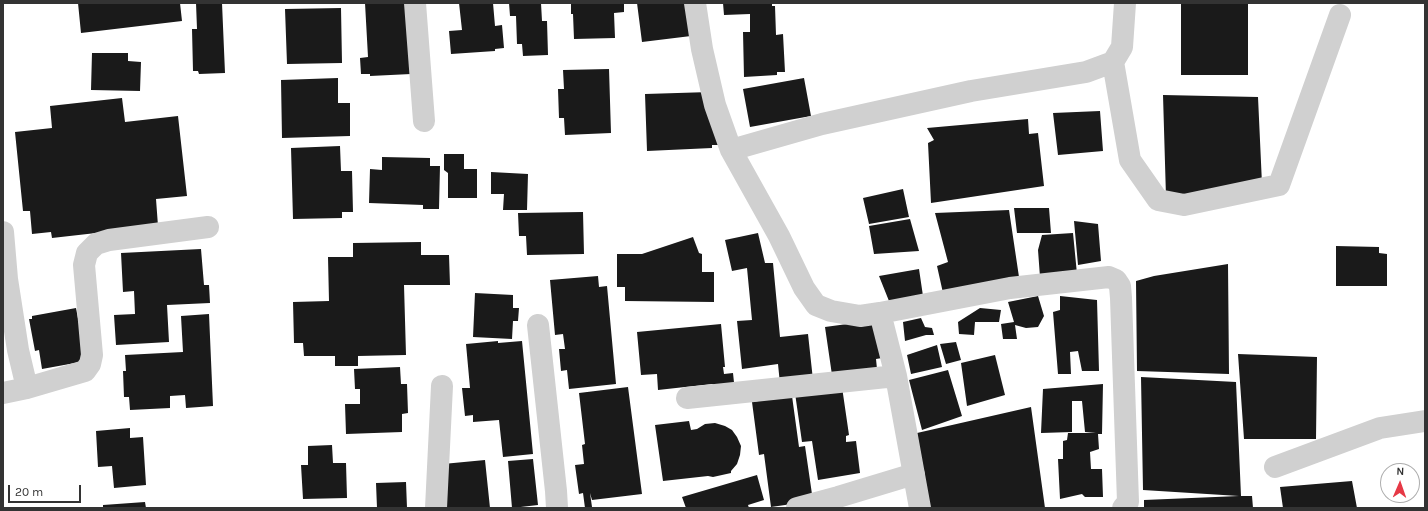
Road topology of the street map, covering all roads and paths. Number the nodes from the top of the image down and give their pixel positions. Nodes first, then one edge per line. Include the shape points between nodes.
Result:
1 (415, 3) edge
2 (695, 3) edge
3 (1124, 3) edge
4 (1340, 15) dead end
5 (1113, 62) junction
6 (424, 121) dead end
7 (730, 150) junction
8 (208, 227) dead end
9 (3, 232) edge
10 (880, 313) junction
11 (538, 325) dead end
12 (896, 376) junction
13 (442, 386) dead end
14 (27, 388) junction
15 (3, 393) edge
16 (686, 398) dead end
17 (1425, 421) edge
18 (1275, 467) dead end
19 (914, 474) junction
20 (436, 508) edge
21 (557, 508) edge
22 (797, 508) edge
23 (920, 508) edge
24 (1123, 508) edge

1 - 6 street
2 - 7 street via 715,105
3 - 5 street via 1122,47
4 - 5 street via 1279,186 1184,205 1158,200 1130,160
5 - 7 street via 1086,72 971,91 822,124
7 - 10 street via 779,236 804,288 816,305 831,311 860,316
8 - 14 street via 109,240 96,244 87,253 84,265 92,355 90,364 85,371
9 - 14 street via 7,279
10 - 12 street
10 - 24 street via 1010,288 1109,277 1116,280 1120,286 1121,298 1128,502
11 - 21 street
12 - 16 street
12 - 19 street
13 - 20 street
14 - 15 street
17 - 18 street via 1380,428
19 - 22 street
19 - 23 street

